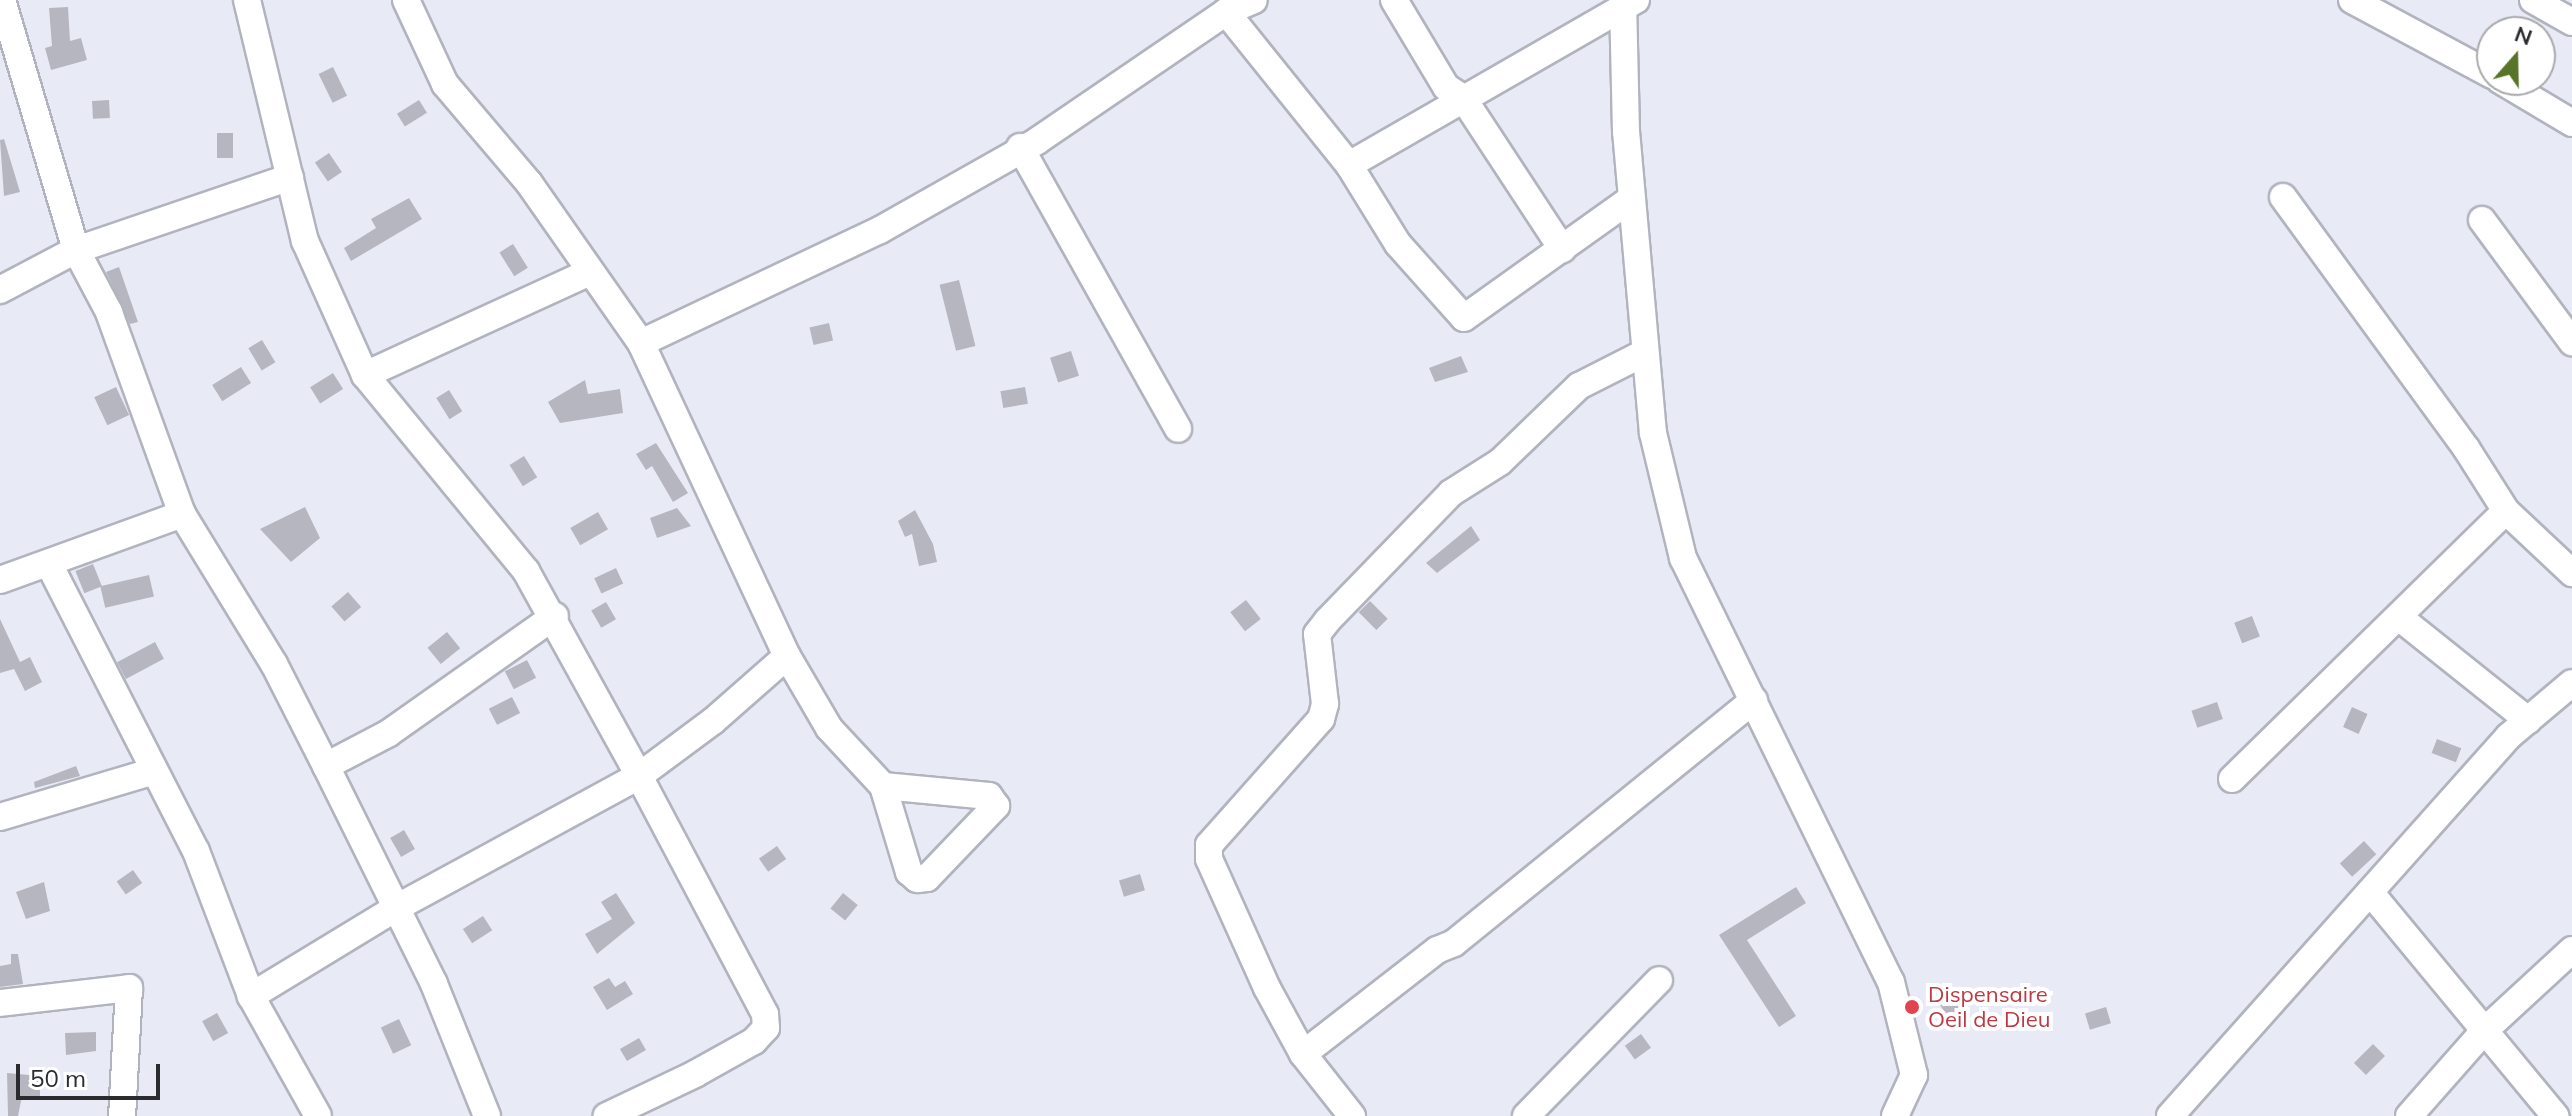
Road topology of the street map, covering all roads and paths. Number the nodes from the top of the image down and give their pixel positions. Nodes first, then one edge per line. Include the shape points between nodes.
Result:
1 (2, 0) edge
2 (247, 0) edge
3 (406, 0) edge
4 (1254, 0) edge
5 (1394, 0) edge
6 (2352, 0) edge
7 (2533, 0) edge
8 (1627, 2) edge
9 (1226, 12) junction
10 (2572, 22) edge
11 (2476, 66) edge
12 (2527, 96) edge
13 (1463, 98) junction
14 (2572, 123) edge
15 (1020, 147) junction
16 (1349, 165) junction
17 (290, 177) junction
18 (2283, 197) dead end
19 (1632, 198) junction
20 (2482, 220) dead end
21 (1562, 249) junction
22 (76, 250) junction
23 (590, 272) junction
24 (0, 290) edge
25 (2572, 342) edge
26 (641, 343) junction
27 (1642, 354) junction
28 (365, 375) junction
29 (1178, 429) dead end
30 (2506, 511) junction
31 (182, 514) junction
32 (49, 564) junction
33 (2572, 573) edge
34 (0, 580) edge
35 (555, 616) junction
36 (2400, 618) junction
37 (787, 656) junction
38 (2572, 683) edge
39 (1754, 700) junction
40 (2528, 720) junction
41 (326, 766) junction
42 (154, 771) junction
43 (639, 776) junction
44 (2232, 779) dead end
45 (883, 786) junction
46 (0, 817) edge
47 (2370, 892) junction
48 (396, 908) junction
49 (2572, 950) edge
50 (1659, 980) dead end
51 (251, 996) junction
52 (0, 1003) edge
53 (2483, 1032) junction
54 (1303, 1054) junction
55 (122, 1116) edge
56 (318, 1116) edge
57 (487, 1116) edge
58 (607, 1116) edge
59 (1352, 1116) edge
60 (1526, 1116) edge
61 (1895, 1116) edge
62 (2170, 1116) edge
63 (2409, 1116) edge
64 (2555, 1116) edge

1 - 22 street
2 - 17 street
3 - 23 street via 445,84 529,183
4 - 9 street
5 - 13 street via 1446,87
6 - 11 street
7 - 10 street
8 - 13 street
8 - 19 street
9 - 15 street via 1037,141
9 - 16 street
12 - 14 street
13 - 16 street
13 - 21 street
15 - 26 street via 880,230
15 - 29 street
16 - 21 street via 1398,244 1464,318
17 - 22 street
17 - 28 street via 305,241
18 - 30 street
19 - 21 street
19 - 27 street
20 - 25 street
22 - 24 street
22 - 31 street via 109,312
23 - 26 street
23 - 28 street
26 - 37 street
27 - 39 street via 1653,433 1683,558
27 - 54 street via 1579,386 1500,462 1451,493 1327,621 1317,634 1325,704 1321,719 1209,845 1209,859 1247,945
28 - 35 street via 526,571
30 - 33 street
30 - 36 street
31 - 32 street
31 - 41 street via 274,664
32 - 34 street
32 - 42 street
35 - 41 street via 389,733
35 - 43 street
36 - 40 street
36 - 44 street
37 - 43 street
37 - 45 street via 829,728
38 - 40 street
39 - 54 street via 1454,943 1437,950
39 - 61 street via 1891,982 1914,1075
40 - 47 street
41 - 48 street
42 - 46 street
42 - 51 street via 196,851
43 - 48 street
43 - 58 street via 765,1014 766,1028 754,1041 695,1074
45 - 45 street via 989,796 996,806 927,878 917,879 909,872
47 - 53 street
47 - 62 street
48 - 51 street
48 - 57 street via 453,1025
49 - 53 street
50 - 60 street
51 - 56 street
52 - 55 street via 129,988
53 - 63 street
53 - 64 street
54 - 59 street

